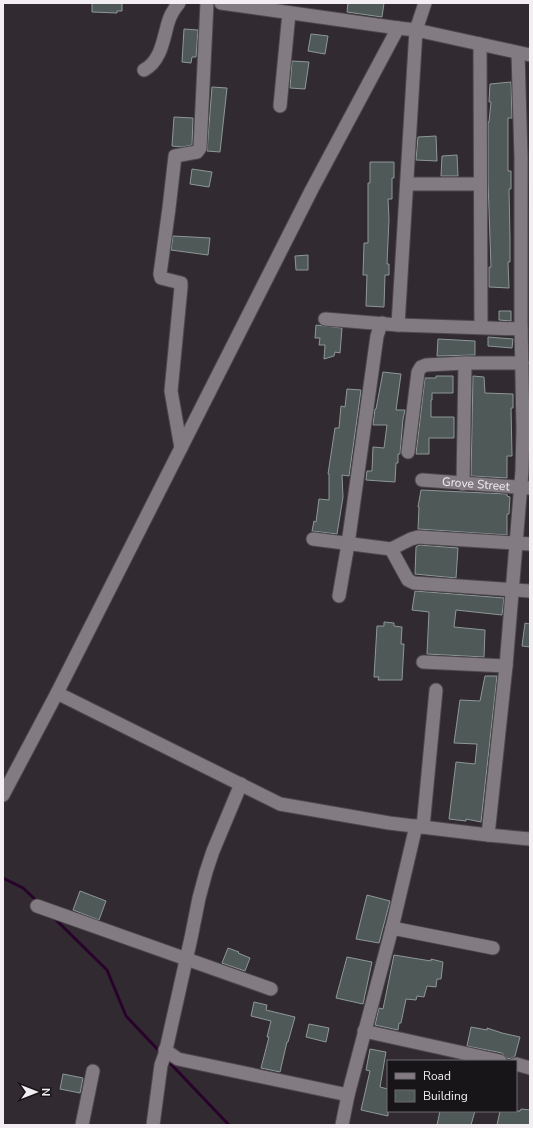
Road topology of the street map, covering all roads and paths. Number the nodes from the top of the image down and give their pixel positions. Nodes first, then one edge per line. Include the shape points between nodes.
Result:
1 (179, 3) edge
2 (207, 3) edge
3 (221, 3) edge
4 (425, 3) edge
5 (289, 13) junction
6 (398, 28) junction
7 (416, 30) junction
8 (480, 44) junction
9 (524, 54) edge
10 (144, 70) dead end
11 (280, 106) dead end
12 (526, 158) edge
13 (406, 184) junction
14 (480, 184) junction
15 (526, 254) edge
16 (325, 319) dead end
17 (382, 323) junction
18 (524, 324) edge
19 (398, 325) junction
20 (481, 327) junction
21 (465, 363) junction
22 (522, 363) junction
23 (526, 378) edge
24 (527, 430) edge
25 (181, 448) junction
26 (408, 452) dead end
27 (422, 480) dead end
28 (463, 484) junction
29 (525, 488) edge
30 (313, 539) dead end
31 (516, 543) junction
32 (348, 544) junction
33 (530, 544) edge
34 (391, 550) junction
35 (512, 590) junction
36 (530, 591) edge
37 (339, 596) dead end
38 (423, 662) dead end
39 (506, 666) junction
40 (436, 690) dead end
41 (58, 693) junction
42 (240, 784) junction
43 (3, 795) edge
44 (420, 826) junction
45 (488, 835) junction
46 (530, 839) edge
47 (37, 906) dead end
48 (392, 928) junction
49 (493, 948) dead end
50 (186, 959) junction
51 (272, 989) dead end
52 (364, 1031) junction
53 (164, 1056) junction
54 (495, 1060) edge
55 (517, 1064) edge
56 (530, 1068) edge
57 (93, 1071) dead end
58 (348, 1095) junction
59 (82, 1125) edge
60 (153, 1125) edge
61 (342, 1125) edge

1 - 10 street via 168,22 155,62
2 - 25 street via 200,148 197,152 174,156 160,274 161,278 181,284 171,391
3 - 5 street
4 - 7 street
5 - 6 street
5 - 11 street
6 - 7 street
6 - 25 street via 312,189
7 - 8 street
7 - 13 street
8 - 9 street
8 - 14 street
9 - 12 street
12 - 15 street
13 - 14 street
13 - 19 street
14 - 20 street
15 - 18 street
16 - 17 street
17 - 19 street
17 - 32 street via 377,336
18 - 20 street
18 - 22 street
19 - 20 street
21 - 22 street
21 - 26 street via 421,367 418,372
21 - 28 street
22 - 23 street
23 - 24 street
24 - 29 street
25 - 41 street
27 - 28 street, Grove Street
28 - 29 street, Grove Street
29 - 31 street
30 - 32 street
31 - 33 street
31 - 34 street via 418,537
31 - 35 street
32 - 34 street
32 - 37 street
34 - 35 street via 408,580 414,583
35 - 36 street
35 - 39 street
38 - 39 street
39 - 45 street
40 - 44 street
41 - 42 street
41 - 43 street
42 - 44 street via 280,804
42 - 50 street via 208,865
44 - 45 street
44 - 48 street
45 - 46 street
47 - 50 street
48 - 49 street
48 - 52 street
50 - 51 street
50 - 53 street
52 - 54 street
52 - 58 street
53 - 58 street
53 - 60 street
55 - 56 street
57 - 59 street
58 - 61 street

